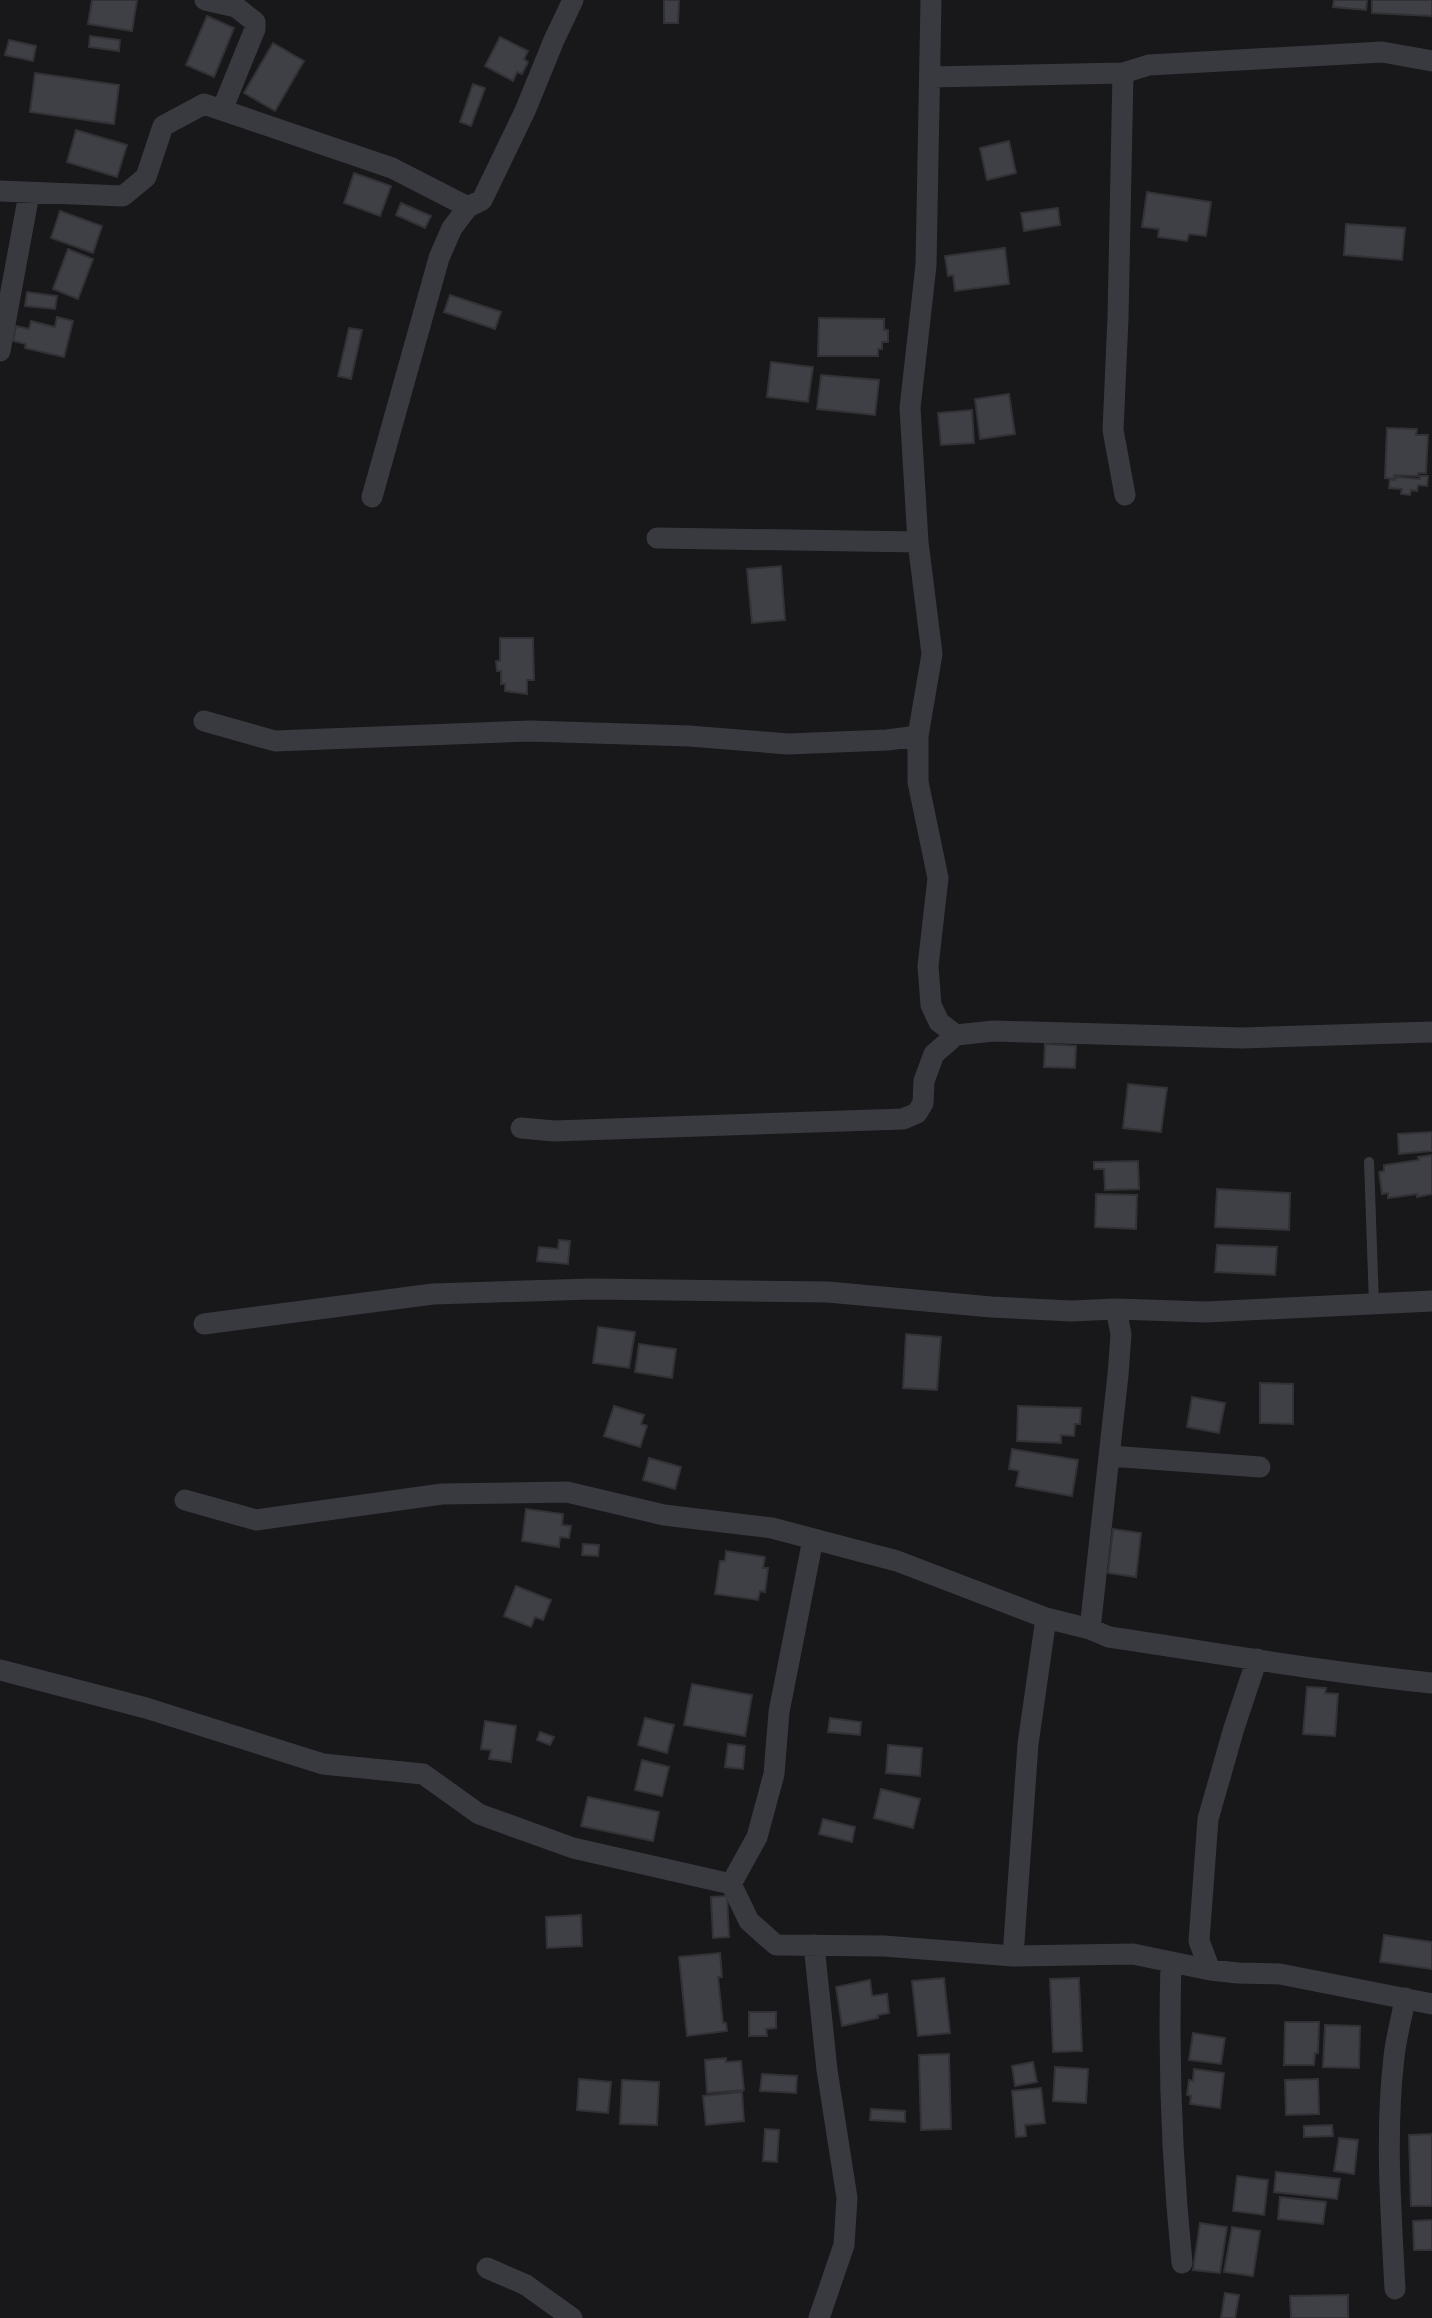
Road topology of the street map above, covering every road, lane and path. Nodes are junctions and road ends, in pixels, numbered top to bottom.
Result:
1 (205, 0) edge
2 (573, 0) edge
3 (931, 0) edge
4 (1432, 61) edge
5 (1123, 73) junction
6 (930, 77) junction
7 (222, 110) junction
8 (0, 191) edge
9 (29, 194) junction
10 (468, 207) junction
11 (0, 351) edge
12 (1125, 495) dead end
13 (372, 497) dead end
14 (657, 538) dead end
15 (918, 542) junction
16 (204, 721) dead end
17 (918, 736) junction
18 (1432, 1032) edge
19 (956, 1035) junction
20 (521, 1128) dead end
21 (1369, 1162) dead end
22 (1432, 1301) edge
23 (1374, 1304) junction
24 (1116, 1309) junction
25 (204, 1324) dead end
26 (1110, 1456) junction
27 (1260, 1467) dead end
28 (185, 1500) dead end
29 (813, 1539) junction
30 (1046, 1618) junction
31 (1090, 1629) junction
32 (1257, 1659) junction
33 (0, 1670) edge
34 (1432, 1682) edge
35 (731, 1884) junction
36 (814, 1945) junction
37 (1013, 1956) junction
38 (1171, 1963) junction
39 (1210, 1970) junction
40 (1405, 1998) junction
41 (1432, 2004) edge
42 (1182, 2263) dead end
43 (487, 2268) dead end
44 (1395, 2290) dead end
45 (572, 2318) edge
46 (820, 2318) edge

1 - 7 street
2 - 10 street
3 - 6 street
4 - 5 street
5 - 6 street
5 - 12 street
6 - 15 street
7 - 9 street
7 - 10 street
8 - 9 street
9 - 11 street
10 - 13 street
14 - 15 street
15 - 17 street
16 - 17 street
17 - 19 street
18 - 19 street
19 - 20 street
21 - 23 lane
22 - 23 street
23 - 24 street
24 - 25 street
24 - 26 street
26 - 27 street
26 - 31 street
28 - 29 street
29 - 30 street
29 - 35 street
30 - 31 street
30 - 37 street
31 - 32 street
32 - 34 street
32 - 39 street
33 - 35 street
35 - 36 street
36 - 37 street
36 - 46 street
37 - 38 street
38 - 39 street
38 - 42 street
39 - 40 street
40 - 41 street
40 - 44 street
43 - 45 street

